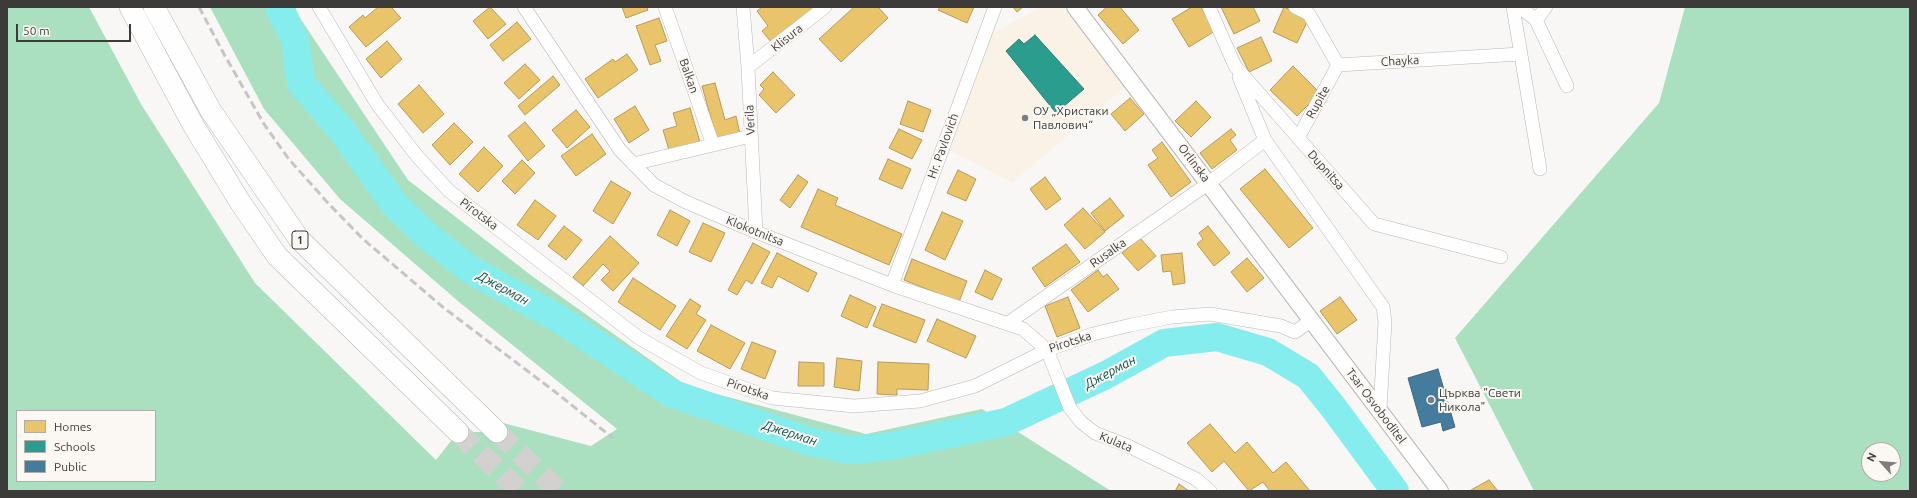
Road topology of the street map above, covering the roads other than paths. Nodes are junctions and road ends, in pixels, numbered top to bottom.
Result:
1 (130, 7) edge
2 (154, 7) edge
3 (319, 7) edge
4 (524, 7) edge
5 (665, 7) edge
6 (743, 7) edge
7 (825, 7) edge
8 (995, 7) edge
9 (1075, 7) edge
10 (1209, 7) edge
11 (1295, 7) edge
12 (1512, 7) edge
13 (1520, 7) edge
14 (1546, 7) edge
15 (1312, 10) edge
16 (1536, 20) junction
17 (1520, 54) junction
18 (1338, 65) junction
19 (1235, 66) junction
20 (748, 67) junction
21 (1567, 86) dead end
22 (751, 136) junction
23 (1298, 138) junction
24 (1265, 140) junction
25 (713, 145) junction
26 (633, 164) junction
27 (1540, 169) dead end
28 (1209, 183) junction
29 (756, 232) junction
30 (1501, 257) dead end
31 (892, 285) junction
32 (1312, 320) junction
33 (1008, 323) junction
34 (1046, 350) junction
35 (1052, 364) joint
36 (1380, 410) junction
37 (458, 432) tunnel mouth
38 (498, 432) tunnel mouth
39 (1210, 491) edge
40 (1440, 491) edge

1 - 37 main road, 1
2 - 38 main road, 1
3 - 34 street, Pirotska
4 - 26 street, Klokotnitsa
5 - 25 street, Balkan
6 - 20 street, Verila
7 - 20 street, Klisura
8 - 31 street, Hr. Pavlovich
9 - 28 street, Orlinska
10 - 19 street, Dupnitsa
11 - 15 street
12 - 17 street
13 - 16 street
14 - 16 street
15 - 18 street
16 - 21 street
17 - 18 street, Chayka
17 - 27 street
18 - 23 street, Rupite
19 - 23 street, Dupnitsa
19 - 24 street
20 - 22 street, Verila
22 - 25 street
22 - 29 street, Verila
23 - 30 street, Dupnitsa
24 - 28 street, Rusalka
24 - 36 street
25 - 26 street
26 - 29 street, Klokotnitsa
28 - 32 street, Orlinska
28 - 33 street, Rusalka
29 - 31 street, Klokotnitsa
31 - 33 street, Klokotnitsa
32 - 34 street, Pirotska
32 - 36 street, Tsar Osvoboditel
33 - 34 street, Klokotnitsa
34 - 35 street, Klokotnitsa
35 - 39 street, Kulata
36 - 40 street, Tsar Osvoboditel

